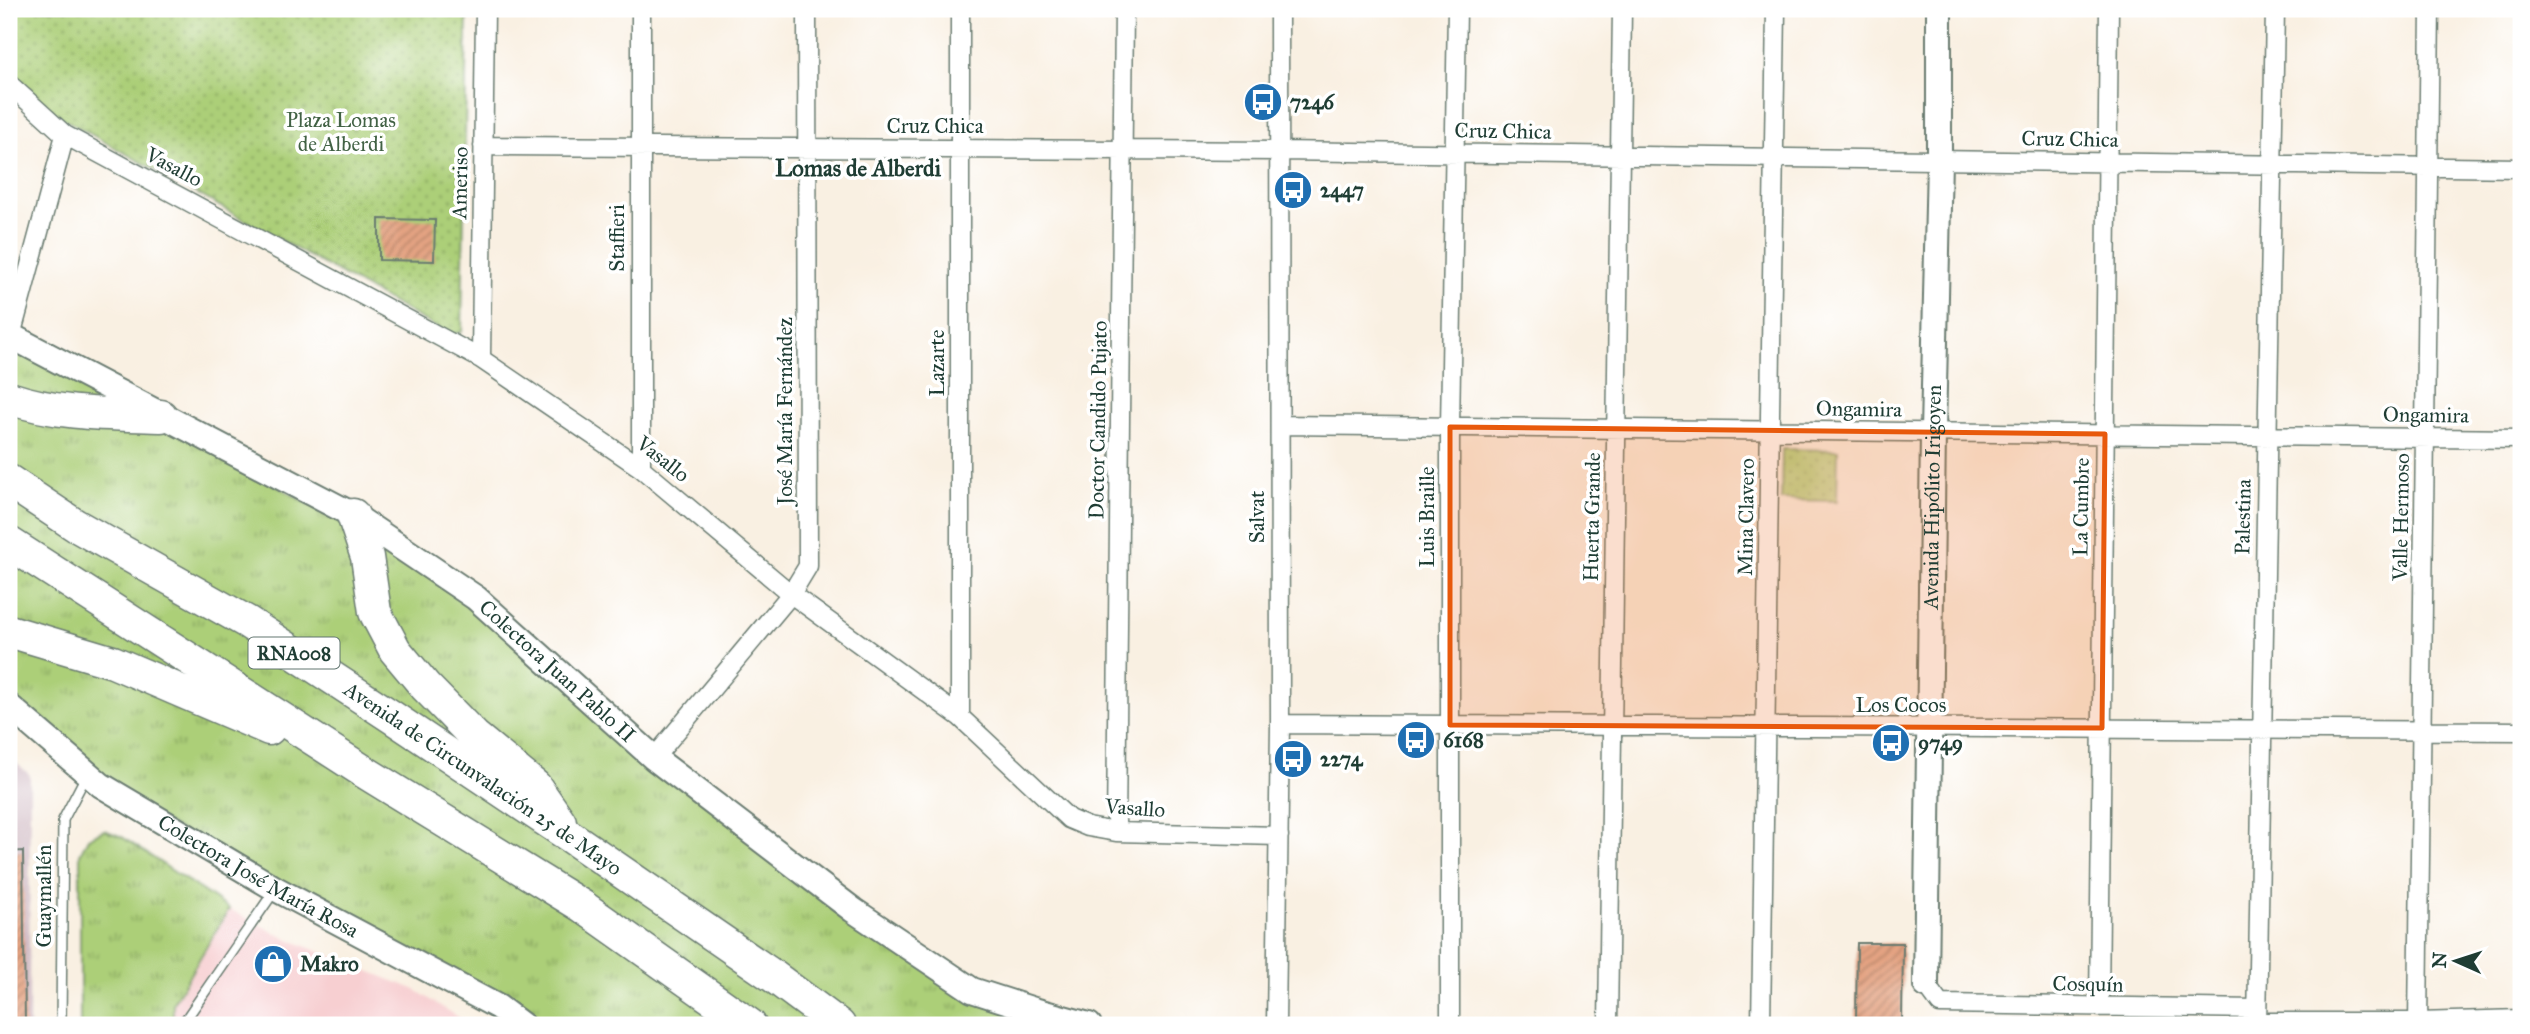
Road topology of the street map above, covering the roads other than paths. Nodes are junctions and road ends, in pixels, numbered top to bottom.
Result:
1 (485, 9) edge
2 (641, 9) edge
3 (807, 9) edge
4 (960, 9) edge
5 (1124, 9) edge
6 (1279, 9) edge
7 (1457, 9) edge
8 (1622, 9) edge
9 (1776, 9) edge
10 (1939, 9) edge
11 (2109, 9) edge
12 (2275, 9) edge
13 (2430, 9) edge
14 (9, 84) edge
15 (65, 135) junction
16 (483, 146) junction
17 (640, 147) junction
18 (807, 148) junction
19 (960, 149) junction
20 (1123, 150) junction
21 (1279, 150) junction
22 (1455, 153) junction
23 (1620, 155) junction
24 (1772, 158) junction
25 (1939, 160) junction
26 (2108, 162) junction
27 (2273, 165) junction
28 (2428, 167) junction
29 (2521, 168) edge
30 (9, 335) edge
31 (481, 359) junction
32 (9, 398) edge
33 (161, 416) junction
34 (1280, 425) junction
35 (1450, 427) junction
36 (1616, 429) junction
37 (1770, 430) junction
38 (1933, 432) junction
39 (2105, 434) junction
40 (2267, 436) junction
41 (2425, 438) junction
42 (2521, 439) edge
43 (641, 468) junction
44 (9, 481) edge
45 (353, 515) junction
46 (9, 543) edge
47 (791, 594) junction
48 (9, 631) edge
49 (9, 706) edge
50 (960, 717) junction
51 (1280, 724) junction
52 (1450, 725) junction
53 (1612, 726) junction
54 (1765, 727) junction
55 (1929, 727) junction
56 (2102, 728) junction
57 (2262, 729) junction
58 (2421, 730) junction
59 (2521, 731) edge
60 (654, 758) junction
61 (363, 771) junction
62 (87, 773) junction
63 (1116, 832) junction
64 (1279, 836) junction
65 (571, 837) junction
66 (276, 889) junction
67 (1926, 985) joint
68 (2099, 1007) junction
69 (2257, 1019) edge
70 (2521, 1019) edge
71 (2418, 1024) edge
72 (61, 1025) edge
73 (184, 1025) edge
74 (522, 1025) edge
75 (750, 1025) edge
76 (839, 1025) edge
77 (1089, 1025) edge
78 (1276, 1025) edge
79 (1450, 1025) edge
80 (1608, 1025) edge
81 (1761, 1025) edge

1 - 16 street, Ameriso
2 - 17 street, Staffieri
3 - 18 street, José María Fernández
4 - 19 street, Lazarte
5 - 20 street, Doctor Candido Pujato
6 - 21 street, Salvat
7 - 22 street, Luis Braille
8 - 23 street, Huerta Grande
9 - 24 street, Mina Clavero
10 - 25 main road, Avenida Hipólito Irigoyen
11 - 26 street, La Cumbre
12 - 27 street, Palestina
13 - 28 street, Valle Hermoso
14 - 15 street, Vasallo
15 - 30 street
15 - 31 street, Vasallo
16 - 17 street, Cruz Chica
16 - 31 street, Ameriso
17 - 18 street, Cruz Chica
17 - 43 street, Staffieri
18 - 19 street, Cruz Chica
18 - 47 street, José María Fernández
19 - 20 street, Cruz Chica
19 - 50 street, Lazarte
20 - 21 street, Cruz Chica
20 - 63 street, Doctor Candido Pujato
21 - 22 street, Cruz Chica
21 - 34 street, Salvat
22 - 23 street, Cruz Chica
22 - 35 street, Luis Braille
23 - 24 street, Cruz Chica
23 - 36 street, Huerta Grande
24 - 25 street, Cruz Chica
24 - 37 street, Mina Clavero
25 - 26 street, Cruz Chica
25 - 38 main road, Avenida Hipólito Irigoyen
26 - 27 street, Cruz Chica
26 - 39 street, La Cumbre
27 - 28 street, Cruz Chica
27 - 40 street, Palestina
28 - 29 street, Cruz Chica
28 - 41 street, Valle Hermoso
30 - 33 main road, Colectora Juan Pablo II
31 - 43 street, Vasallo
32 - 33 highway
33 - 45 main road, Colectora Juan Pablo II
34 - 35 street, Ongamira
34 - 51 street, Salvat
35 - 36 street, Ongamira
35 - 52 street, Luis Braille
36 - 37 street, Ongamira
36 - 53 street, Huerta Grande
37 - 38 street, Ongamira
37 - 54 street, Mina Clavero
38 - 39 street, Ongamira
38 - 55 main road, Avenida Hipólito Irigoyen
39 - 40 street, Ongamira
39 - 56 street, La Cumbre
40 - 41 street, Ongamira
40 - 57 street, Palestina
41 - 42 street, Ongamira
41 - 58 street, Valle Hermoso
43 - 47 street, Vasallo
44 - 65 highway, Avenida de Circunvalación 25 de Mayo / RNA008
45 - 60 main road, Colectora Juan Pablo II
45 - 65 highway
46 - 61 highway, RNA008
47 - 50 street, Vasallo
47 - 60 street, José María Fernández
48 - 61 highway
49 - 62 main road, Colectora José María Rosa
50 - 63 street, Vasallo
51 - 52 street, Los Cocos
51 - 64 street, Salvat
52 - 53 street, Los Cocos
52 - 79 street, Luis Braille
53 - 54 street, Los Cocos
53 - 80 street, Huerta Grande
54 - 55 street, Los Cocos
54 - 81 street, Mina Clavero
55 - 56 street, Los Cocos
55 - 67 main road, Avenida Hipólito Irigoyen
56 - 57 street, Los Cocos
56 - 68 street, La Cumbre
57 - 58 street, Los Cocos
57 - 69 street, Palestina
58 - 59 street, Los Cocos
58 - 71 street, Valle Hermoso
60 - 77 main road, Colectora Juan Pablo II
61 - 75 highway, RNA008
62 - 66 main road, Colectora José María Rosa
62 - 72 lane, Guaymallén
63 - 64 street, Vasallo
64 - 78 street, Salvat
65 - 76 highway, Avenida de Circunvalación 25 de Mayo / RNA008
66 - 73 lane
66 - 74 main road, Colectora José María Rosa
67 - 68 street, Cosquín
68 - 69 street, Cosquín
69 - 71 street, Cosquín
70 - 71 street, Cosquín

